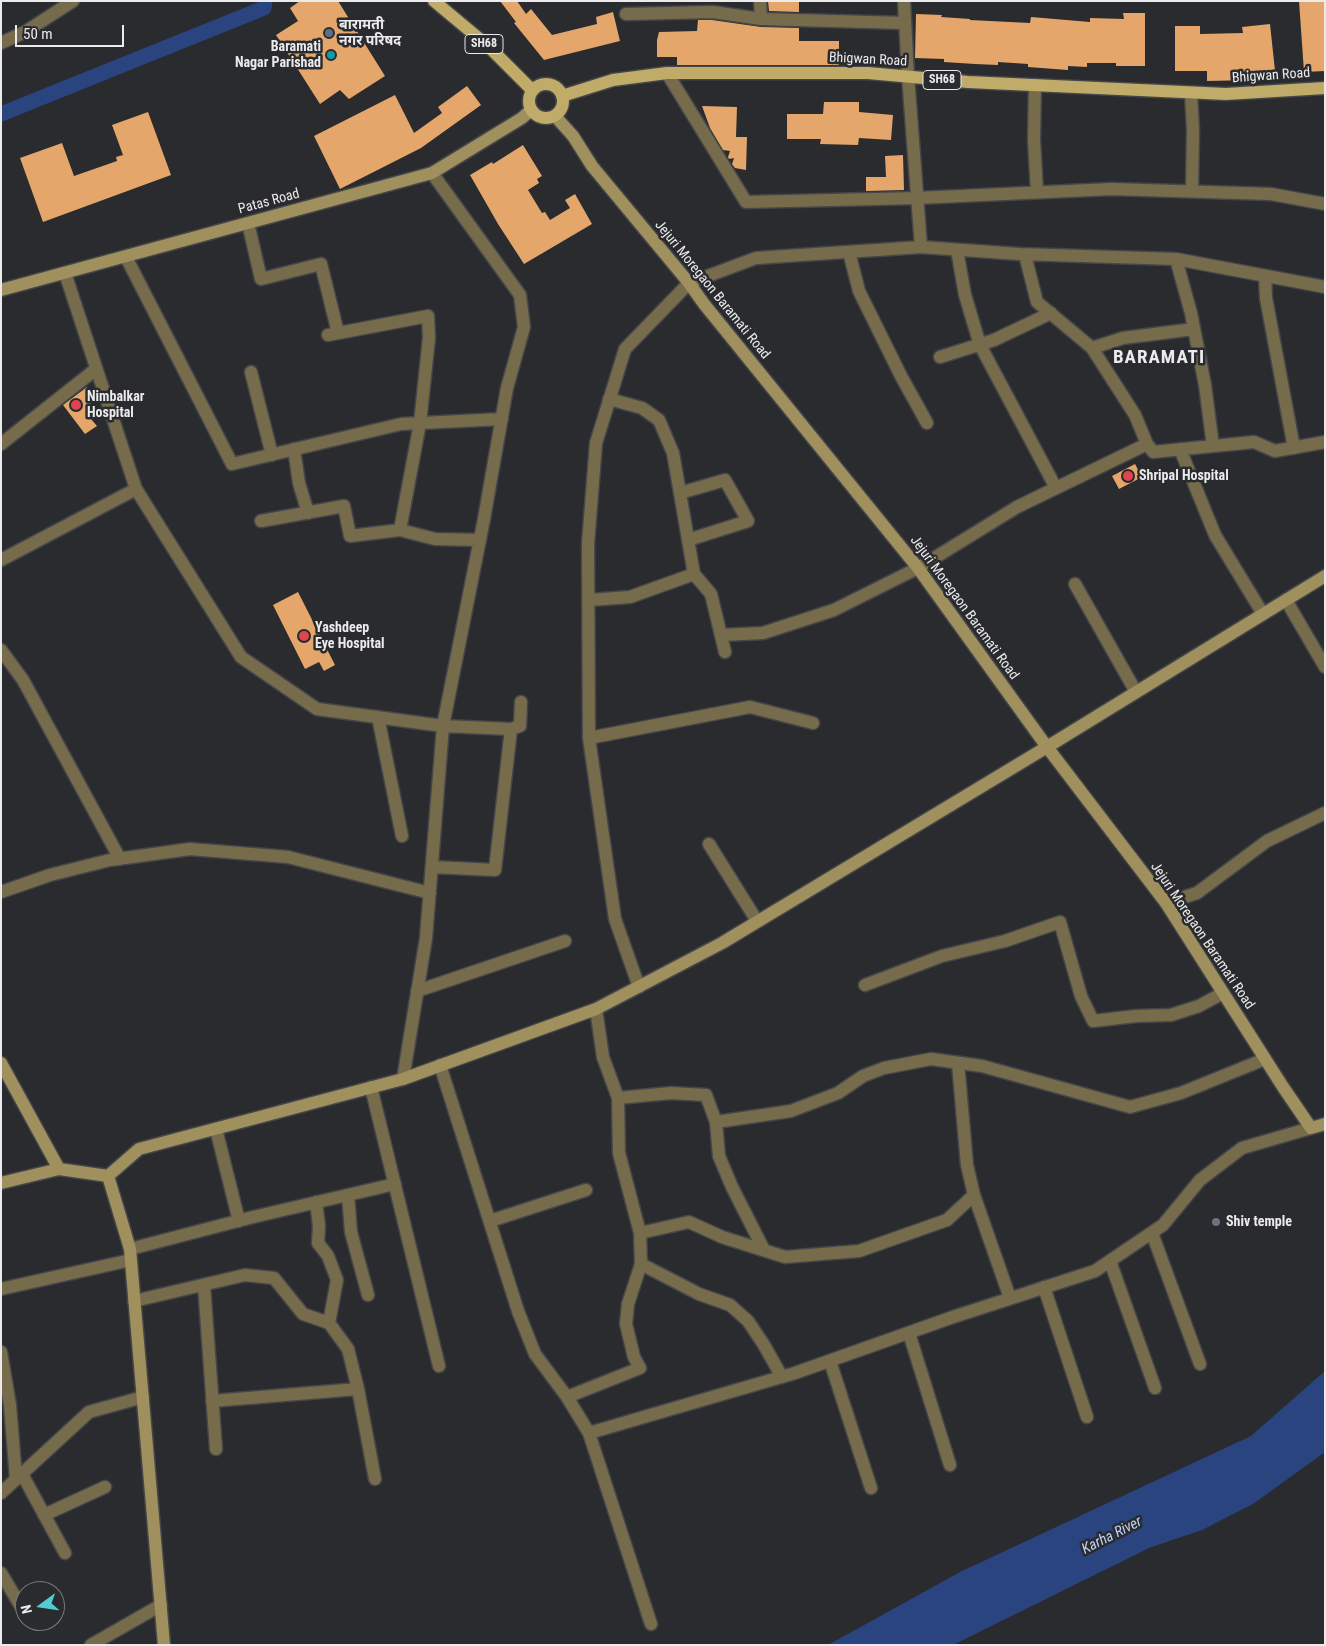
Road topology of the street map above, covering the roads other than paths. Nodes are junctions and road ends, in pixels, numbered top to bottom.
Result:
1 (72, 1) edge
2 (434, 1) edge
3 (760, 1) edge
4 (904, 1) edge
5 (626, 14) dead end
6 (761, 19) junction
7 (905, 23) junction
8 (1, 43) edge
9 (668, 73) junction
10 (908, 76) junction
11 (1035, 85) junction
12 (1325, 88) edge
13 (532, 90) junction
14 (1191, 93) junction
15 (562, 96) junction
16 (530, 110) junction
17 (555, 116) junction
18 (432, 173) junction
19 (1037, 192) junction
20 (1192, 192) junction
21 (917, 198) junction
22 (1325, 204) edge
23 (248, 223) junction
24 (921, 247) junction
25 (957, 250) junction
26 (849, 252) junction
27 (1025, 254) junction
28 (126, 257) junction
29 (1176, 259) junction
30 (65, 274) junction
31 (1265, 276) junction
32 (689, 283) junction
33 (1325, 287) edge
34 (1, 290) edge
35 (1050, 313) junction
36 (1194, 329) junction
37 (980, 345) junction
38 (1092, 348) junction
39 (940, 357) dead end
40 (96, 369) junction
41 (251, 372) dead end
42 (610, 400) junction
43 (502, 419) junction
44 (927, 422) dead end
45 (420, 423) junction
46 (1325, 442) edge
47 (1, 444) edge
48 (1147, 444) junction
49 (1213, 446) junction
50 (1294, 448) junction
51 (294, 449) junction
52 (1180, 450) junction
53 (272, 455) junction
54 (1056, 488) junction
55 (136, 489) junction
56 (680, 493) junction
57 (308, 512) junction
58 (261, 521) dead end
59 (400, 530) junction
60 (480, 540) junction
61 (688, 540) junction
62 (1, 560) edge
63 (918, 568) junction
64 (694, 574) junction
65 (1325, 576) edge
66 (1075, 584) dead end
67 (588, 600) junction
68 (1286, 600) junction
69 (1263, 614) junction
70 (721, 635) junction
71 (1, 650) edge
72 (725, 652) dead end
73 (1325, 667) edge
74 (1136, 692) junction
75 (521, 702) dead end
76 (378, 717) junction
77 (812, 723) dead end
78 (443, 726) junction
79 (511, 729) junction
80 (589, 738) junction
81 (1047, 747) junction
82 (1325, 813) edge
83 (402, 836) dead end
84 (709, 844) dead end
85 (120, 859) junction
86 (432, 868) junction
87 (1, 892) edge
88 (430, 892) junction
89 (1166, 903) junction
90 (756, 921) junction
91 (564, 941) dead end
92 (865, 985) dead end
93 (639, 987) junction
94 (417, 991) junction
95 (1223, 993) junction
96 (596, 1009) junction
97 (1265, 1059) junction
98 (958, 1062) junction
99 (1, 1063) edge
100 (440, 1065) junction
101 (403, 1079) junction
102 (371, 1087) junction
103 (618, 1098) junction
104 (716, 1122) junction
105 (1325, 1124) edge
106 (1311, 1128) junction
107 (216, 1129) junction
108 (59, 1169) junction
109 (108, 1176) junction
110 (1, 1183) edge
111 (395, 1184) junction
112 (586, 1190) dead end
113 (348, 1195) junction
114 (974, 1196) junction
115 (316, 1202) junction
116 (239, 1220) junction
117 (490, 1222) junction
118 (640, 1233) junction
119 (1152, 1233) junction
120 (764, 1250) junction
121 (130, 1255) junction
122 (1110, 1262) junction
123 (641, 1264) junction
124 (204, 1285) junction
125 (1044, 1287) junction
126 (1, 1289) edge
127 (368, 1296) dead end
128 (1010, 1298) junction
129 (134, 1301) junction
130 (329, 1323) junction
131 (909, 1333) junction
132 (1, 1352) edge
133 (830, 1361) junction
134 (1200, 1364) dead end
135 (439, 1366) dead end
136 (782, 1377) junction
137 (1155, 1388) dead end
138 (358, 1389) junction
139 (143, 1397) junction
140 (568, 1397) junction
141 (212, 1401) junction
142 (1087, 1416) dead end
143 (589, 1433) junction
144 (216, 1449) dead end
145 (950, 1465) dead end
146 (19, 1476) junction
147 (375, 1479) dead end
148 (105, 1487) dead end
149 (871, 1488) dead end
150 (1, 1493) edge
151 (44, 1515) junction
152 (65, 1553) dead end
153 (1, 1573) edge
154 (15, 1597) edge
155 (161, 1605) junction
156 (651, 1624) dead end
157 (91, 1645) edge
158 (164, 1645) edge

1 - 8 street
2 - 13 main road, SH68
3 - 6 street
4 - 7 street
5 - 6 street
6 - 7 street
7 - 10 street
9 - 10 main road, Bhigwan Road / SH68
9 - 15 main road, Bhigwan Road / SH68
9 - 21 street
10 - 11 main road, Bhigwan Road / SH68
10 - 21 street
11 - 14 main road, Bhigwan Road / SH68
11 - 19 street
12 - 14 main road, Bhigwan Road / SH68
13 - 15 main road
13 - 16 main road
14 - 20 street
15 - 17 main road
16 - 17 main road
16 - 18 street, Patas Road
17 - 32 street, Jejuri Moregaon Baramati Road
18 - 23 street, Patas Road
18 - 43 street
19 - 20 street
19 - 21 street
20 - 22 street
21 - 24 street
23 - 28 street, Patas Road
23 - 45 street
24 - 25 street
24 - 26 street
25 - 27 street
25 - 37 street
26 - 32 street
26 - 44 street
27 - 29 street
27 - 35 street
28 - 30 street, Patas Road
28 - 53 street
29 - 31 street
29 - 36 street
30 - 34 street, Patas Road
30 - 40 street
31 - 33 street
31 - 50 street
32 - 42 street
32 - 63 street, Jejuri Moregaon Baramati Road
35 - 37 street
35 - 38 street
36 - 38 street
36 - 49 street
37 - 39 street
37 - 54 street
38 - 48 street
40 - 47 street
40 - 55 street
41 - 53 street
42 - 56 street
42 - 67 street
43 - 45 street
43 - 60 street
45 - 51 street
45 - 59 street
46 - 50 street
48 - 52 street
48 - 54 street
49 - 50 street
49 - 52 street
51 - 53 street
51 - 57 street
52 - 69 street
54 - 63 street
55 - 62 street
55 - 76 street
56 - 61 street
56 - 61 street
57 - 58 street
57 - 59 street
59 - 60 street
60 - 78 street
61 - 64 street
63 - 70 street
63 - 81 street, Jejuri Moregaon Baramati Road
64 - 67 street
64 - 70 street
65 - 68 street
66 - 74 street
67 - 80 street
68 - 69 street
68 - 73 street
69 - 74 street
70 - 72 street
71 - 85 street
74 - 81 street
75 - 79 street
76 - 78 street
76 - 83 street
77 - 80 street
78 - 79 street
78 - 86 street
79 - 86 street
80 - 93 street
81 - 89 street, Jejuri Moregaon Baramati Road
81 - 90 street
82 - 89 street
84 - 90 street
85 - 87 street
85 - 88 street
86 - 88 street
88 - 94 street
89 - 95 street, Jejuri Moregaon Baramati Road
90 - 93 street
91 - 94 street
92 - 95 street
93 - 96 street
94 - 101 street
95 - 97 street, Jejuri Moregaon Baramati Road
96 - 100 street
96 - 103 street
97 - 98 street
97 - 106 street, Jejuri Moregaon Baramati Road
98 - 104 street
98 - 114 street
99 - 108 street
100 - 101 street
100 - 117 street
101 - 102 street
102 - 107 street
102 - 111 street
103 - 104 street
103 - 118 street
104 - 120 street
105 - 106 street
106 - 119 street
107 - 109 street
107 - 116 street
108 - 109 street
108 - 110 street
109 - 121 street
111 - 113 street
111 - 135 street
112 - 117 street
113 - 115 street
113 - 127 street
114 - 120 street
114 - 128 street
115 - 116 street
115 - 130 street
116 - 121 street
117 - 140 street
118 - 120 street
118 - 123 street
119 - 122 street
119 - 134 street
121 - 126 street
121 - 129 street
122 - 125 street
122 - 137 street
123 - 136 street
123 - 140 street
124 - 129 street
124 - 130 street
124 - 141 street
125 - 128 street
125 - 142 street
128 - 131 street
129 - 139 street
130 - 138 street
131 - 133 street
131 - 145 street
132 - 146 street
133 - 136 street
133 - 149 street
136 - 143 street
138 - 141 street
138 - 147 street
139 - 146 street
139 - 155 street
140 - 143 street
141 - 144 street
143 - 156 street
146 - 150 street
146 - 151 street
148 - 151 street
151 - 152 street
153 - 154 street
155 - 157 street
155 - 158 street

